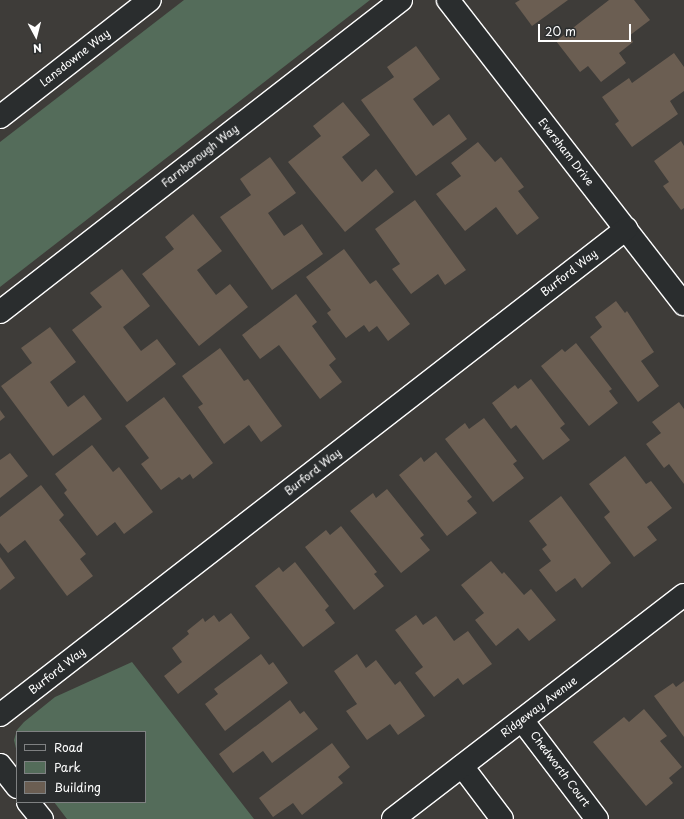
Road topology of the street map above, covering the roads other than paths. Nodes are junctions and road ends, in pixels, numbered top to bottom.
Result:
1 (150, 0) edge
2 (401, 0) edge
3 (448, 0) edge
4 (0, 117) edge
5 (626, 229) junction
6 (684, 304) edge
7 (0, 312) edge
8 (684, 595) edge
9 (0, 715) edge
10 (522, 720) junction
11 (0, 765) edge
12 (462, 766) junction
13 (16, 786) edge
14 (29, 803) edge
15 (42, 819) edge
16 (393, 819) edge
17 (502, 819) edge
18 (597, 819) edge

1 - 4 street, Lansdowne Way
2 - 7 street, Farnborough Way
3 - 5 street, Eversham Drive
5 - 6 street, Eversham Drive
5 - 9 street, Burford Way
8 - 10 street, Ridgeway Avenue
10 - 12 street, Ridgeway Avenue
10 - 18 street, Chedworth Court
11 - 13 street
12 - 16 street, Ridgeway Avenue
12 - 17 street
14 - 15 street

